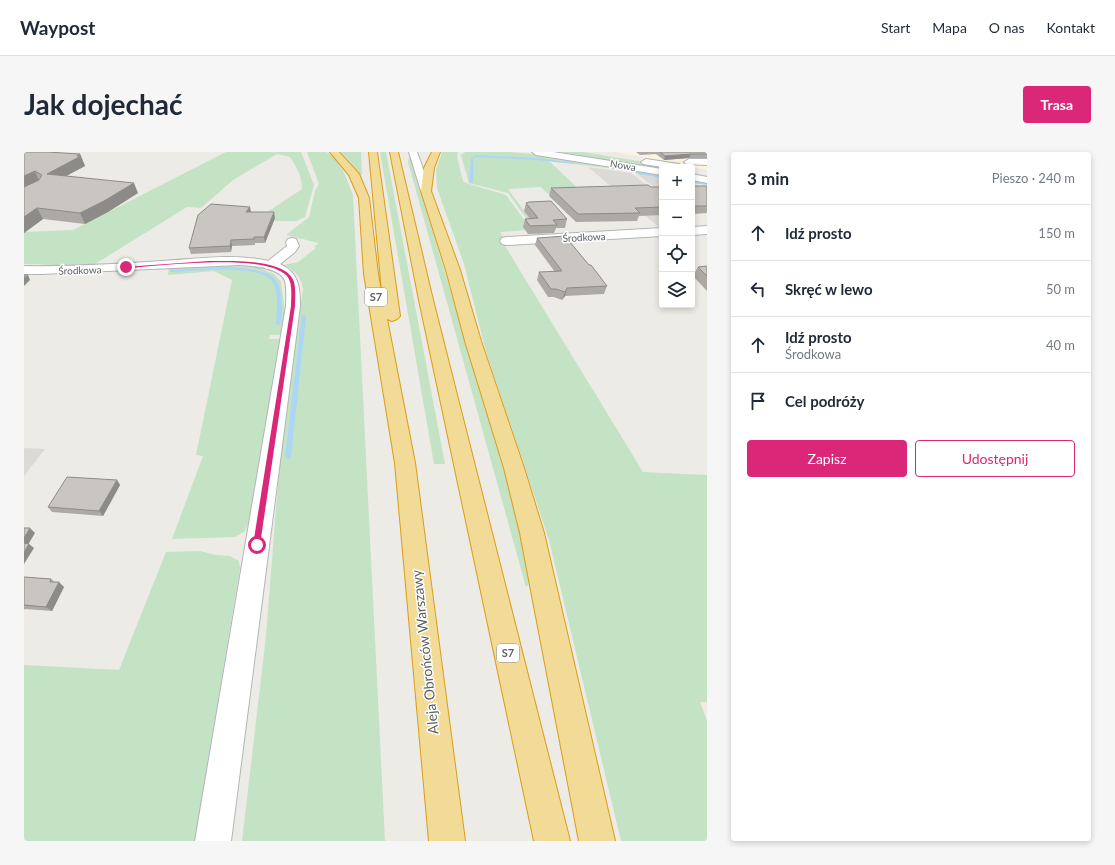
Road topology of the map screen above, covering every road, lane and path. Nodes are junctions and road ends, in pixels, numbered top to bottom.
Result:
1 (334, 152) edge
2 (373, 152) edge
3 (394, 152) edge
4 (406, 152) edge
5 (413, 152) edge
6 (436, 152) edge
7 (536, 152) edge
8 (588, 152) edge
9 (707, 162) edge
10 (661, 164) edge
11 (695, 165) edge
12 (695, 168) edge
13 (659, 172) edge
14 (707, 172) edge
15 (399, 176) junction
16 (695, 178) edge
17 (707, 180) edge
18 (426, 192) junction
19 (707, 230) edge
20 (695, 231) edge
21 (659, 232) edge
22 (515, 238) dead end
23 (292, 242) dead end
24 (270, 266) junction
25 (24, 270) edge
26 (404, 457) junction
27 (214, 841) edge
28 (447, 841) edge
29 (552, 841) edge
30 (597, 841) edge

1 - 26 highway, S7
2 - 26 highway
3 - 15 highway
4 - 15 highway, S7
5 - 18 street
6 - 18 highway
7 - 13 street, Nowa
8 - 10 street
9 - 11 street
12 - 14 street
15 - 29 highway, S7
16 - 17 street
18 - 30 highway
19 - 20 street
21 - 22 street, Środkowa
23 - 24 street
24 - 25 street, Środkowa
24 - 27 street, Środkowa
26 - 28 highway, Aleja Obrońców Warszawy / S7

